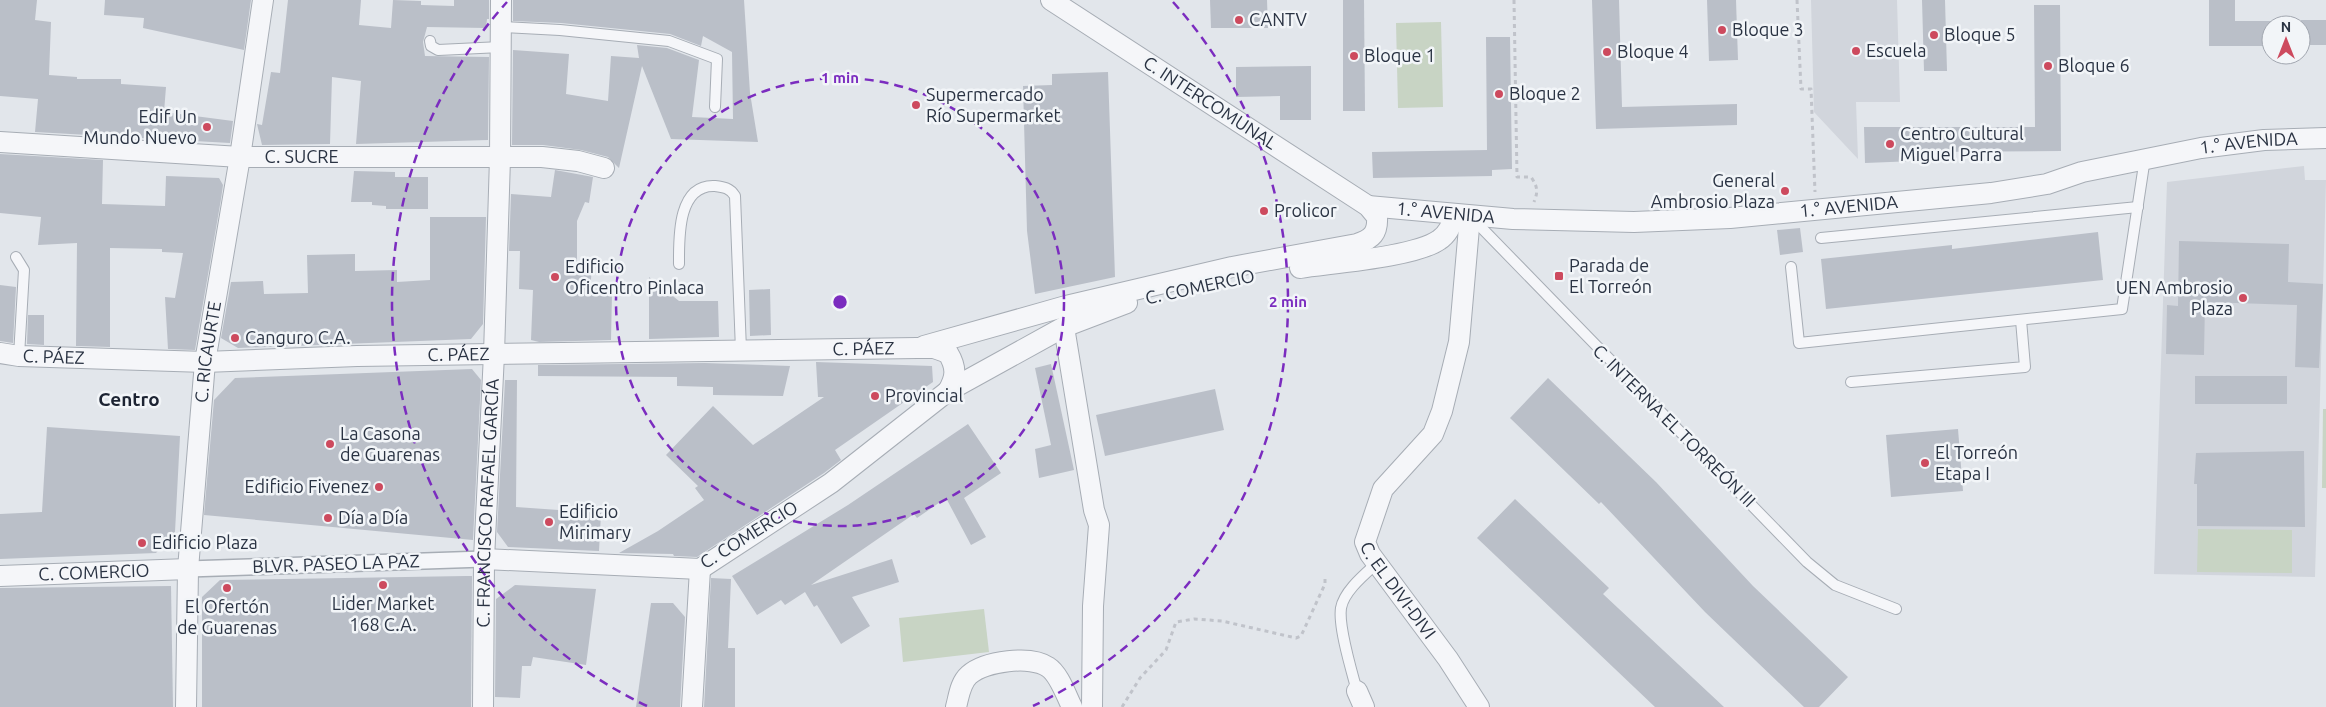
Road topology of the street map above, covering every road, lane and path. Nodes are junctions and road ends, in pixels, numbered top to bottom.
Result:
1 (263, 0) edge
2 (501, 0) edge
3 (1514, 0) edge
4 (1797, 0) edge
5 (1054, 2) edge
6 (501, 37) junction
7 (430, 41) dead end
8 (715, 107) dead end
9 (2326, 138) edge
10 (0, 142) edge
11 (240, 157) junction
12 (500, 158) junction
13 (2145, 158) junction
14 (604, 168) dead end
15 (1368, 206) junction
16 (2138, 207) junction
17 (1816, 210) junction
18 (1462, 215) junction
19 (1516, 219) junction
20 (1372, 238) junction
21 (1821, 238) dead end
22 (16, 257) dead end
23 (1356, 259) junction
24 (678, 264) dead end
25 (1791, 267) dead end
26 (2021, 320) junction
27 (1064, 327) junction
28 (918, 348) junction
29 (741, 350) junction
30 (494, 354) junction
31 (9, 355) edge
32 (205, 362) junction
33 (1851, 382) dead end
34 (948, 391) junction
35 (484, 559) junction
36 (1377, 563) junction
37 (188, 569) junction
38 (700, 569) junction
39 (1325, 575) dead end
40 (0, 576) edge
41 (1896, 609) dead end
42 (1361, 699) edge
43 (186, 707) edge
44 (483, 707) edge
45 (692, 707) edge
46 (956, 707) edge
47 (1072, 707) edge
48 (1092, 707) edge
49 (1122, 707) edge
50 (1479, 707) edge

1 - 11 street, C. RICAURTE
2 - 6 street, C. FRANCISCO RAFAEL GARCÍA
3 - 19 path
4 - 17 path
5 - 15 street, C. INTERCOMUNAL
6 - 7 lane
6 - 8 lane
6 - 12 street, C. FRANCISCO RAFAEL GARCÍA
9 - 13 street, 1.° AVENIDA
10 - 11 street, C. SUCRE
11 - 12 street, C. SUCRE
11 - 32 street, C. RICAURTE
12 - 14 street, C. SUCRE
12 - 30 street, C. FRANCISCO RAFAEL GARCÍA
13 - 16 lane
13 - 17 street, 1.° AVENIDA
15 - 18 street, 1.° AVENIDA
15 - 20 street
16 - 21 lane
16 - 26 lane
17 - 19 street, 1.° AVENIDA
18 - 19 street, 1.° AVENIDA
18 - 23 street, C. COMERCIO
18 - 36 street, C. EL DIVI-DIVI
18 - 41 lane, C. INTERNA EL TORREÓN III
20 - 23 street
20 - 28 street
22 - 31 lane
23 - 27 street, C. COMERCIO
24 - 29 lane
25 - 26 lane
26 - 33 lane
27 - 34 street, C. COMERCIO
27 - 48 street
28 - 29 street, C. PÁEZ
28 - 34 street
29 - 30 street, C. PÁEZ
30 - 32 street, C. PÁEZ
30 - 35 street, C. FRANCISCO RAFAEL GARCÍA
31 - 32 street, C. PÁEZ
32 - 37 street, C. RICAURTE
34 - 38 street, C. COMERCIO
35 - 37 street, BLVR. PASEO LA PAZ
35 - 38 street, C. COMERCIO
35 - 44 street, C. FRANCISCO RAFAEL GARCÍA
36 - 42 lane
36 - 50 street, C. EL DIVI-DIVI
37 - 40 street, C. COMERCIO
37 - 43 street, C. RICAURTE
38 - 45 street
39 - 49 path
46 - 47 street

